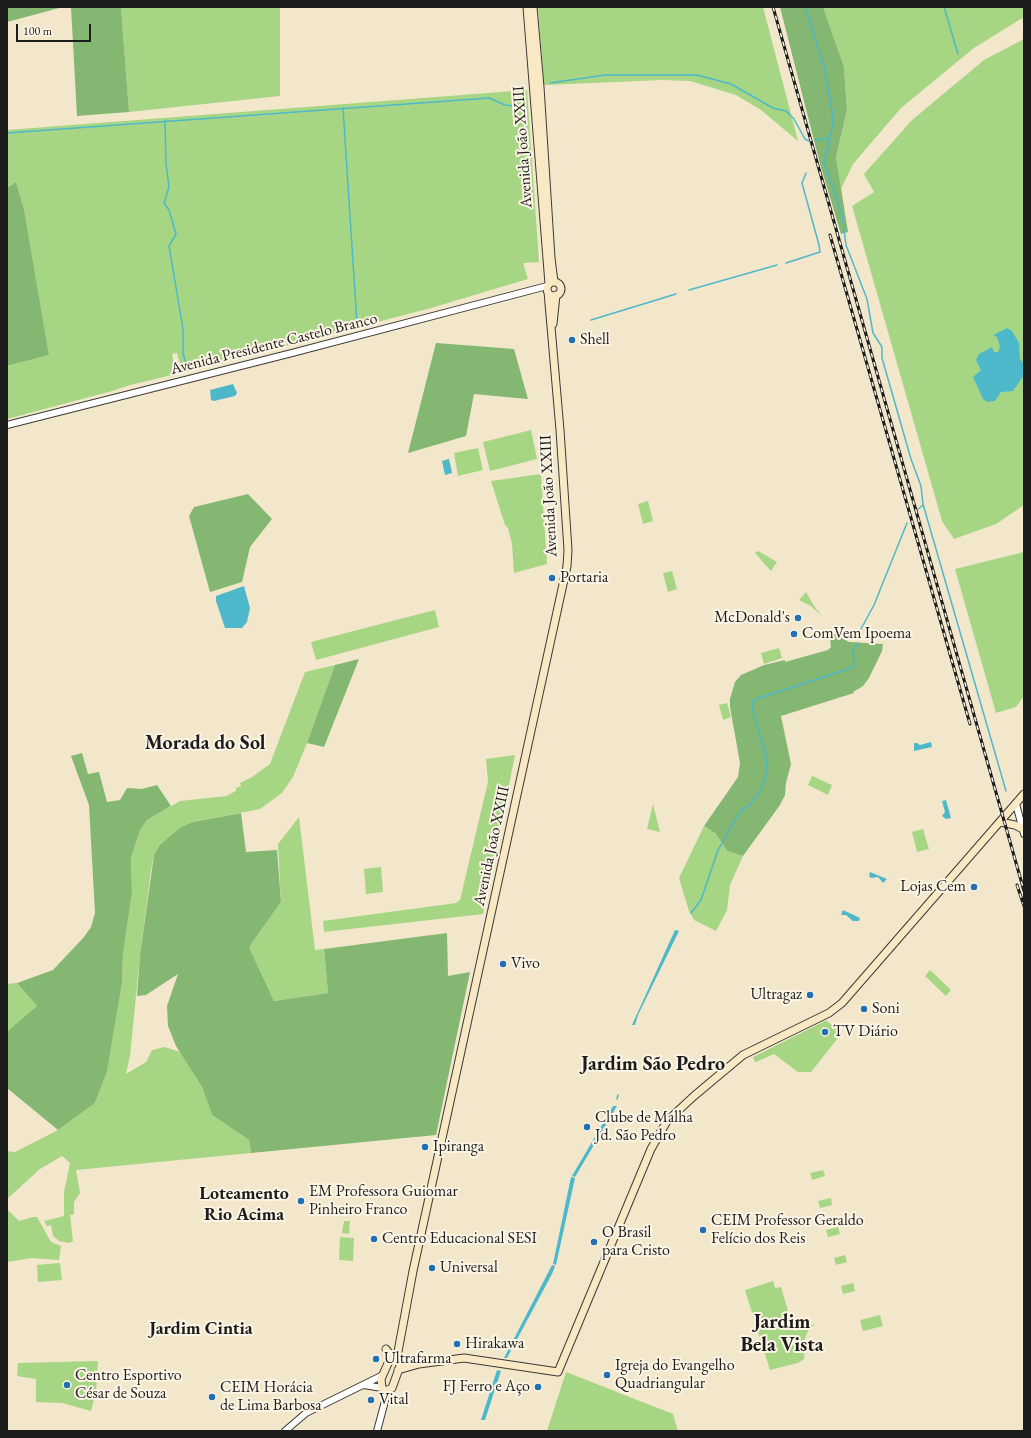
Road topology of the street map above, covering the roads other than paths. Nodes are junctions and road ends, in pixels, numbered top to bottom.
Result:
1 (527, 7) edge
2 (533, 7) edge
3 (549, 286) junction
4 (556, 295) junction
5 (551, 336) junction
6 (7, 425) edge
7 (1024, 794) edge
8 (1016, 804) junction
9 (998, 825) junction
10 (1023, 832) edge
11 (386, 1349) dead end
12 (396, 1359) junction
13 (419, 1364) junction
14 (398, 1370) junction
15 (383, 1375) junction
16 (364, 1385) junction
17 (385, 1389) junction
18 (285, 1431) edge
19 (377, 1431) edge

1 - 3 main road, Avenida João XXIII
2 - 3 main road, Avenida João XXIII
3 - 4 main road
3 - 4 main road, Avenida João XXIII
3 - 5 main road, Avenida João XXIII
3 - 6 street, Avenida Presidente Castelo Branco
4 - 5 main road, Avenida João XXIII
5 - 12 main road, Avenida João XXIII
7 - 8 main road
8 - 9 main road
8 - 10 street
9 - 10 main road
9 - 13 main road
11 - 12 main road
12 - 13 main road
12 - 14 main road, Avenida João XXIII
12 - 15 main road, Avenida João XXIII
13 - 14 main road
14 - 17 main road, Avenida João XXIII
15 - 16 street
15 - 17 main road, Avenida João XXIII
16 - 17 street
16 - 18 street
17 - 19 street, Avenida João XXIII

